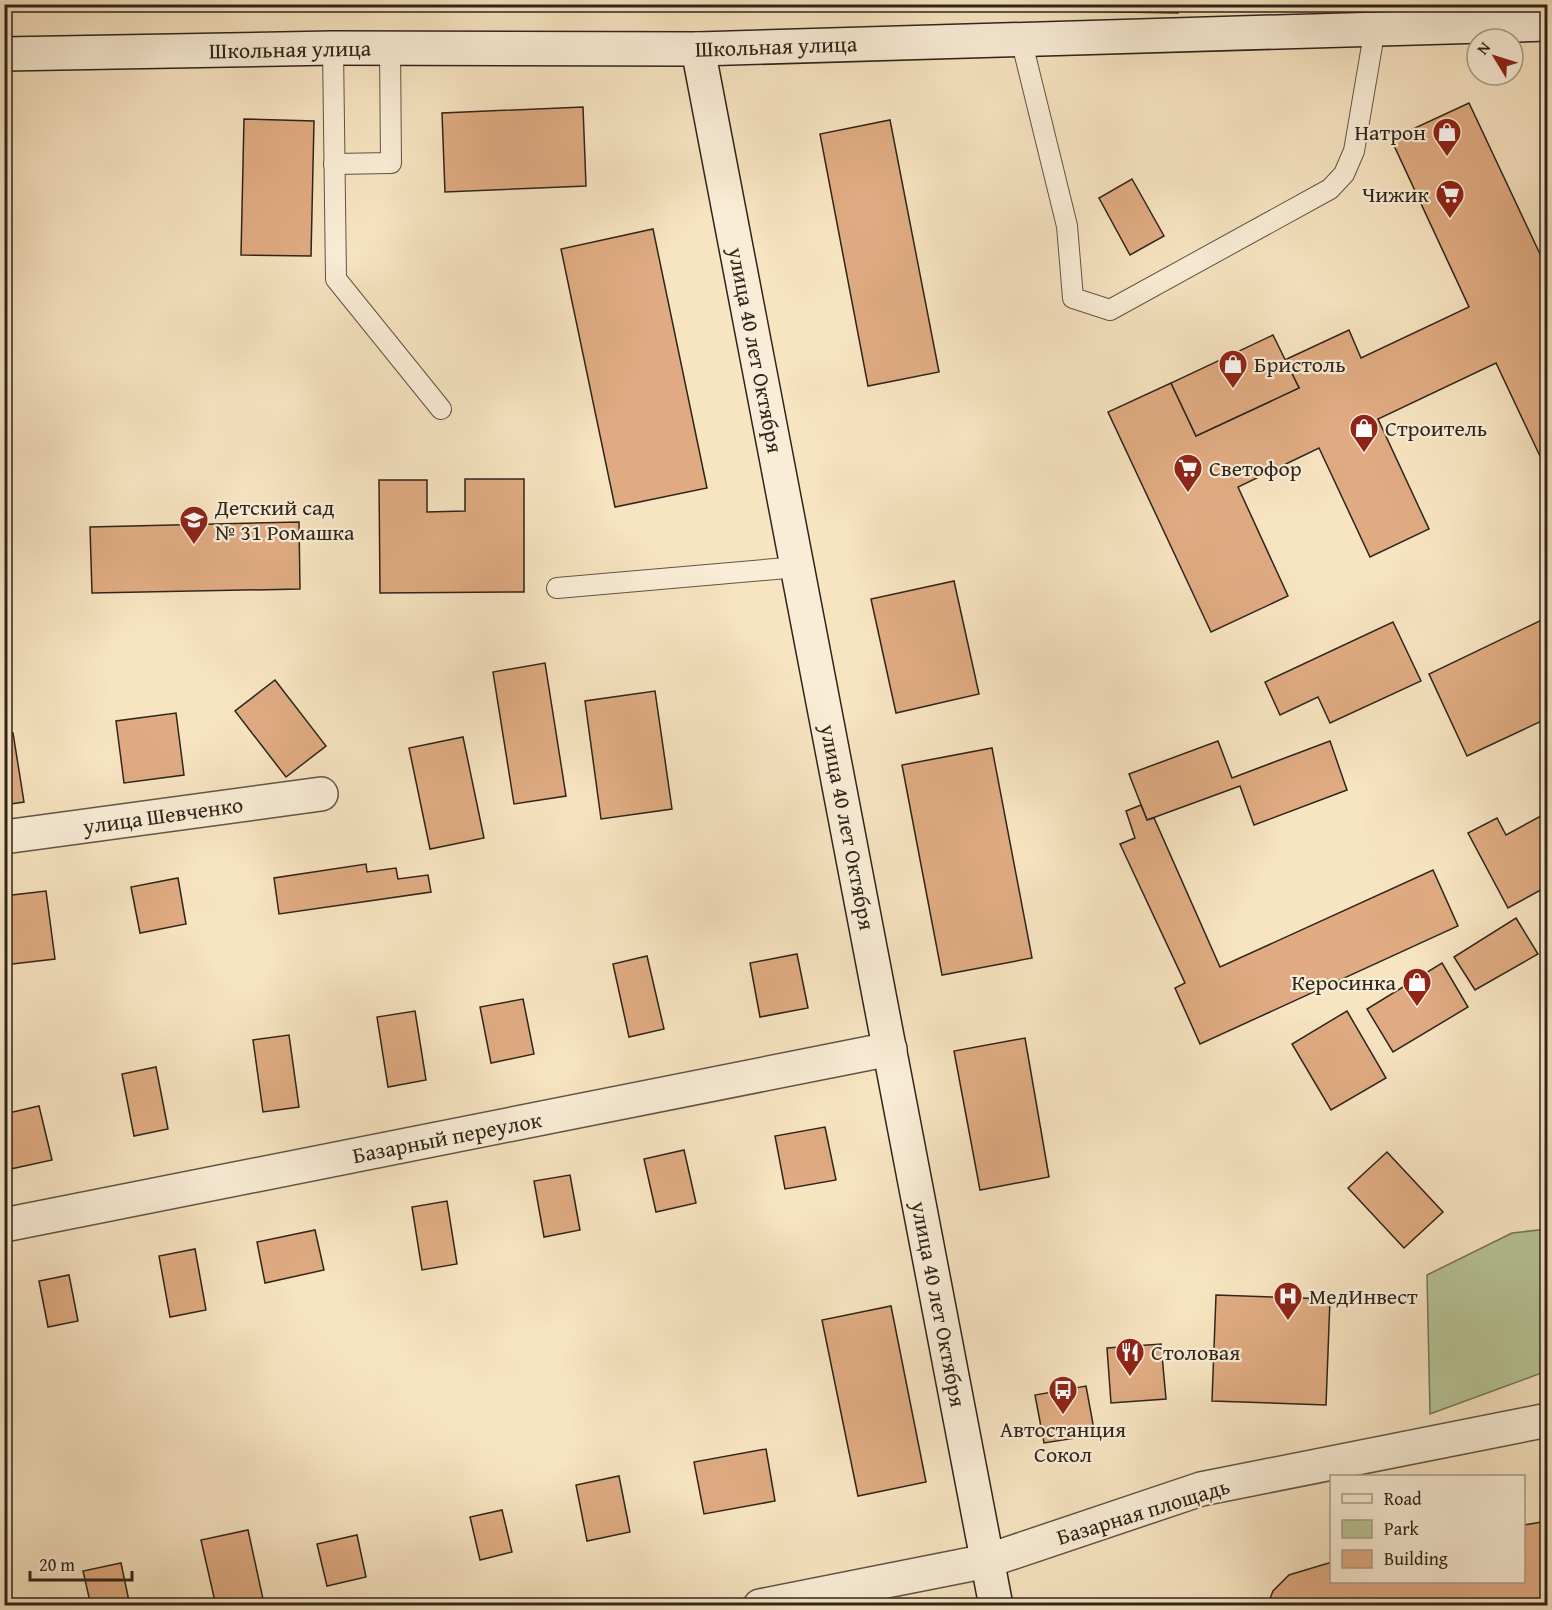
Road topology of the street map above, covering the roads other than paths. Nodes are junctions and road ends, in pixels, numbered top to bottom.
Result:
1 (1548, 24) edge
2 (1375, 28) junction
3 (1022, 39) junction
4 (333, 48) junction
5 (390, 48) junction
6 (698, 48) junction
7 (4, 54) edge
8 (334, 164) junction
9 (441, 409) dead end
10 (798, 567) junction
11 (557, 588) dead end
12 (321, 794) dead end
13 (4, 837) edge
14 (890, 1049) junction
15 (4, 1225) edge
16 (1548, 1420) edge
17 (987, 1561) junction
18 (760, 1605) edge
19 (996, 1605) edge

1 - 2 street, Школьная улица
2 - 3 street, Школьная улица
2 - 3 lane
3 - 6 street, Школьная улица
4 - 5 street, Школьная улица
4 - 7 street, Школьная улица
4 - 8 lane
5 - 6 street, Школьная улица
5 - 8 lane
6 - 10 street, улица 40 лет Октября
8 - 9 lane
10 - 11 lane
10 - 14 street, улица 40 лет Октября
12 - 13 street, улица Шевченко
14 - 15 street, Базарный переулок
14 - 17 street, улица 40 лет Октября
16 - 17 street, Базарная площадь
17 - 18 street, Базарная площадь
17 - 19 street, улица 40 лет Октября

